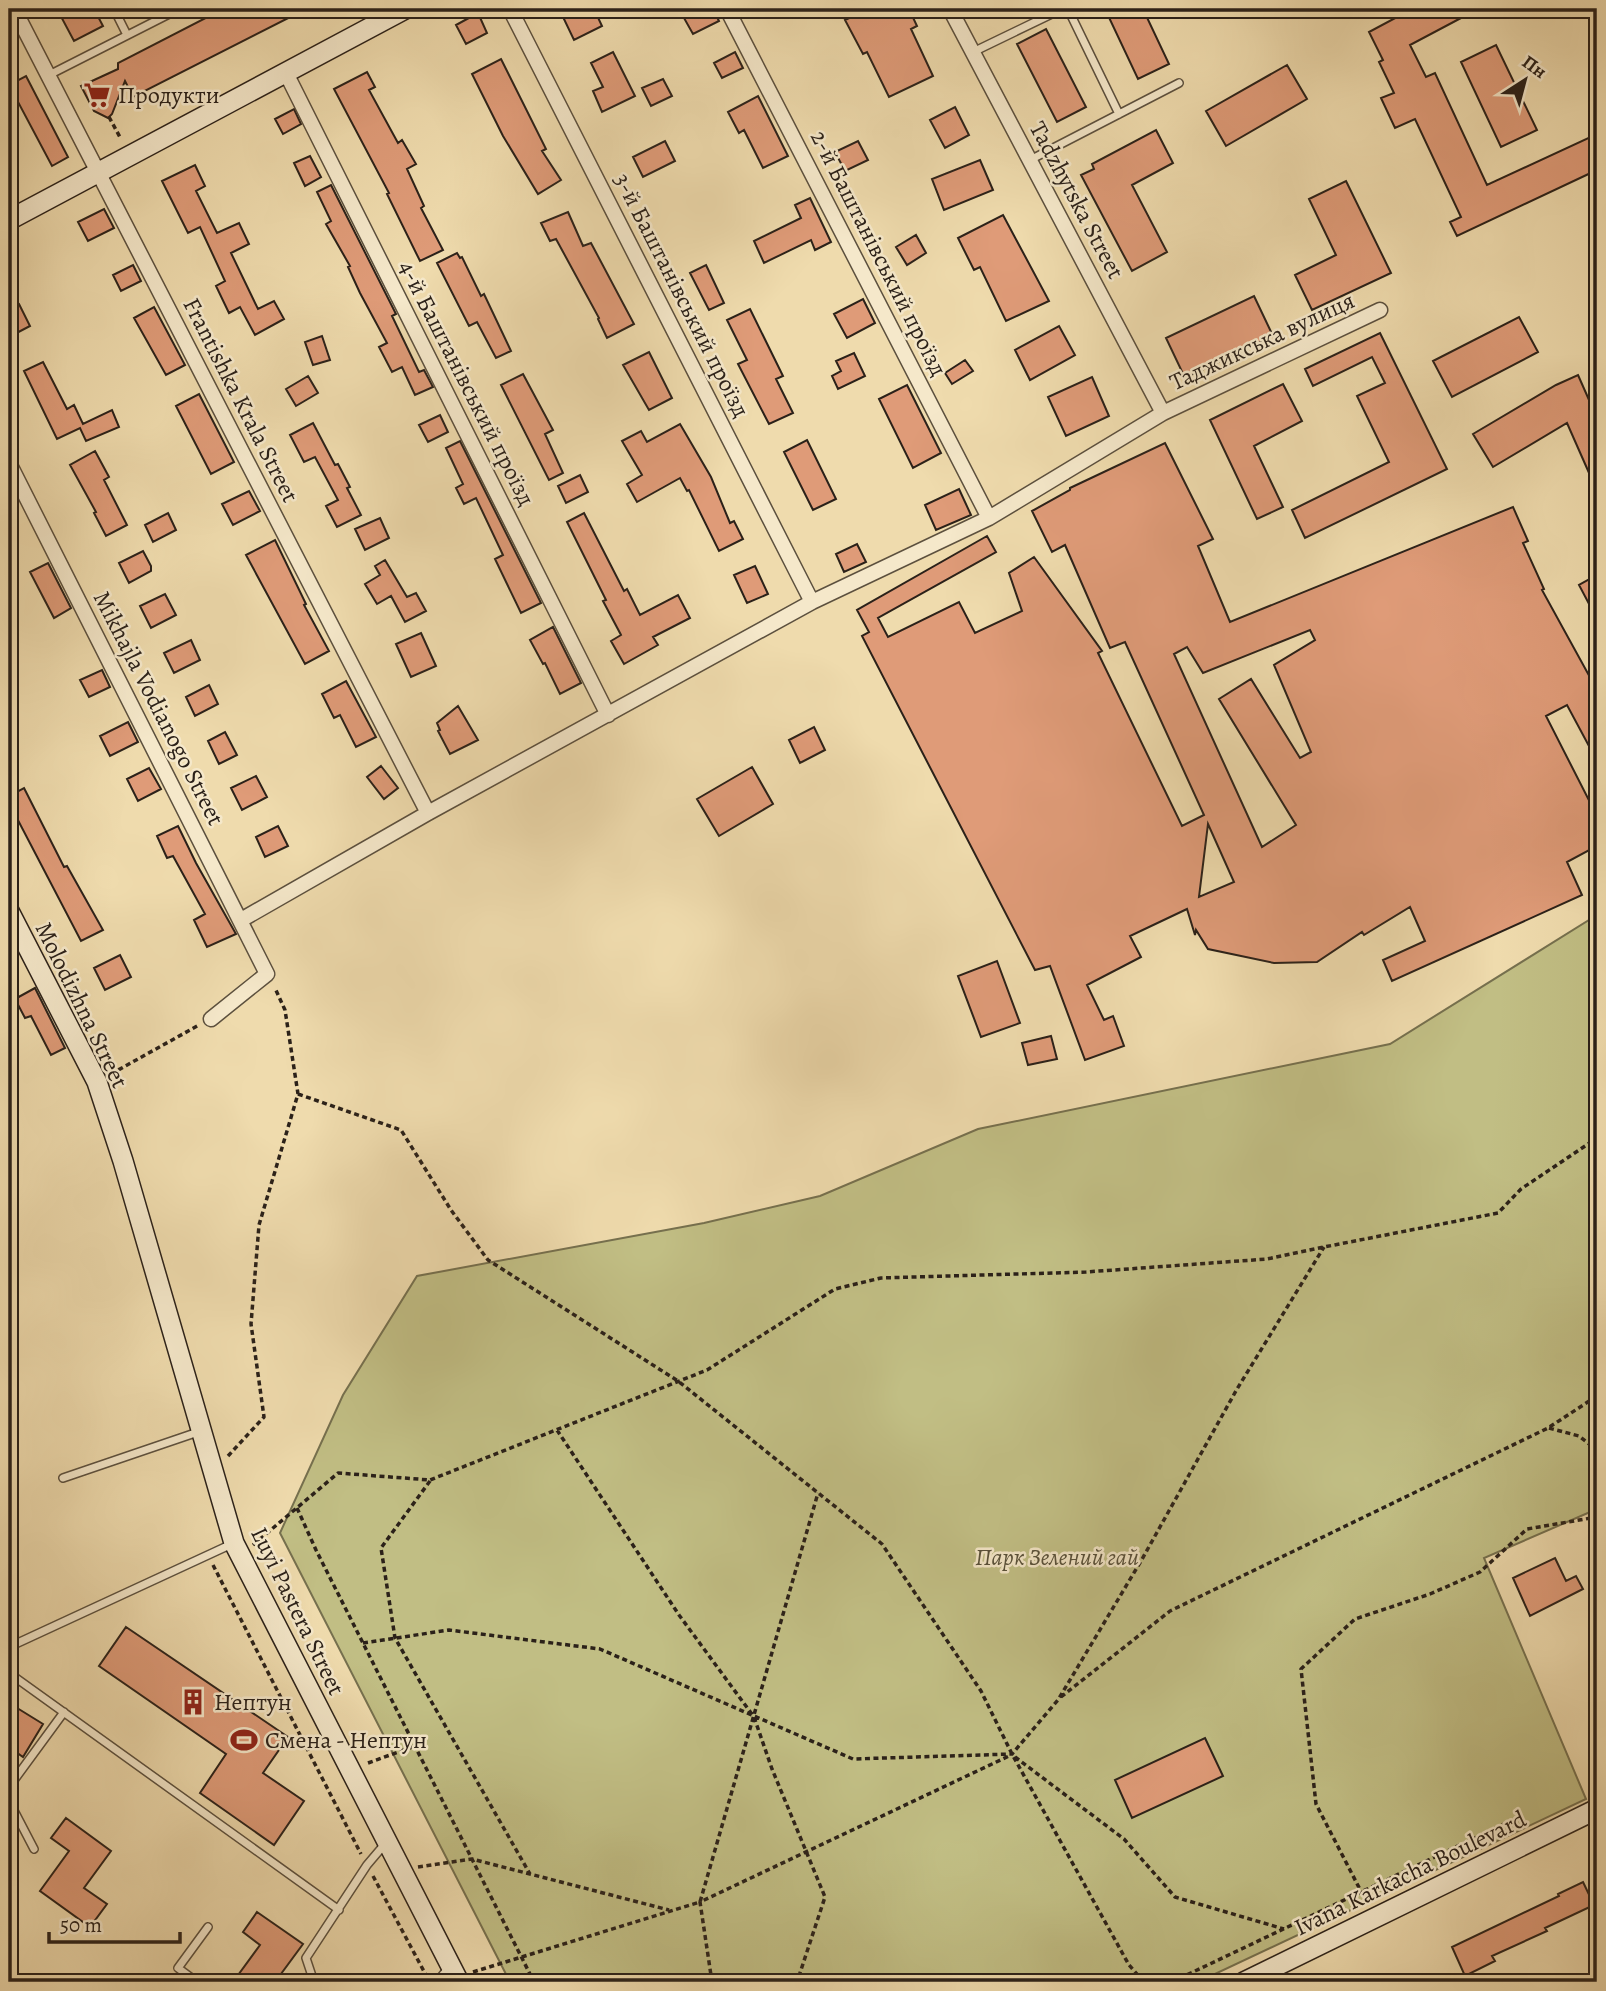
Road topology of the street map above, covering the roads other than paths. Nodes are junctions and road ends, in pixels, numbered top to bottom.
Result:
1 (14, 9) edge
2 (114, 9) edge
3 (179, 9) edge
4 (405, 9) edge
5 (510, 9) edge
6 (727, 9) edge
7 (950, 9) edge
8 (1062, 9) edge
9 (1068, 9) edge
10 (127, 35) junction
11 (973, 52) junction
12 (285, 71) junction
13 (48, 75) junction
14 (1179, 83) dead end
15 (1119, 114) junction
16 (1030, 160) junction
17 (99, 172) junction
18 (9, 220) edge
19 (1380, 310) dead end
20 (1163, 413) junction
21 (9, 463) edge
22 (989, 518) junction
23 (812, 602) junction
24 (608, 715) junction
25 (428, 813) junction
26 (9, 911) edge
27 (241, 920) junction
28 (211, 1019) road end
29 (123, 1161) joint
30 (202, 1431) junction
31 (62, 1478) dead end
32 (237, 1549) junction
33 (9, 1647) edge
34 (9, 1673) edge
35 (64, 1712) junction
36 (9, 1787) edge
37 (9, 1801) edge
38 (1597, 1809) edge
39 (387, 1842) junction
40 (34, 1849) dead end
41 (339, 1910) junction
42 (208, 1927) dead end
43 (455, 1975) edge
44 (197, 1982) edge
45 (314, 1982) edge
46 (437, 1982) edge
47 (1244, 1982) edge

1 - 13 street, Frantishka Krala Street
2 - 10 lane
3 - 10 lane
4 - 12 street
5 - 23 street, 3-й Баштанівський проїзд
6 - 22 street, 2-й Баштанівський проїзд
7 - 11 street, Tadzhytska Street
8 - 11 lane
9 - 15 lane
10 - 13 lane
11 - 16 street, Tadzhytska Street
12 - 17 street
12 - 24 street, 4-й Баштанівський проїзд
13 - 17 street, Frantishka Krala Street
14 - 15 lane
15 - 16 lane
16 - 20 street, Tadzhytska Street
17 - 18 street
17 - 25 street, Frantishka Krala Street
19 - 20 street, Таджикська вулиця
20 - 22 street, Таджикська вулиця
21 - 27 street, Mikhajla Vodianogo Street
22 - 23 street, Таджикська вулиця
23 - 24 street, Таджикська вулиця
24 - 25 street, Таджикська вулиця
25 - 27 street, Таджикська вулиця
26 - 29 street, Molodizhna Street
27 - 28 street, Mikhajla Vodianogo Street
29 - 30 street, Luyi Pastera Street
30 - 31 lane
30 - 32 street, Luyi Pastera Street
32 - 33 lane
32 - 39 street, Luyi Pastera Street
34 - 35 lane
35 - 36 lane
35 - 41 lane
37 - 40 lane
38 - 47 street, Ivana Karkacha Boulevard
39 - 41 lane
39 - 43 street, Luyi Pastera Street
41 - 45 lane
42 - 44 lane
43 - 46 lane

